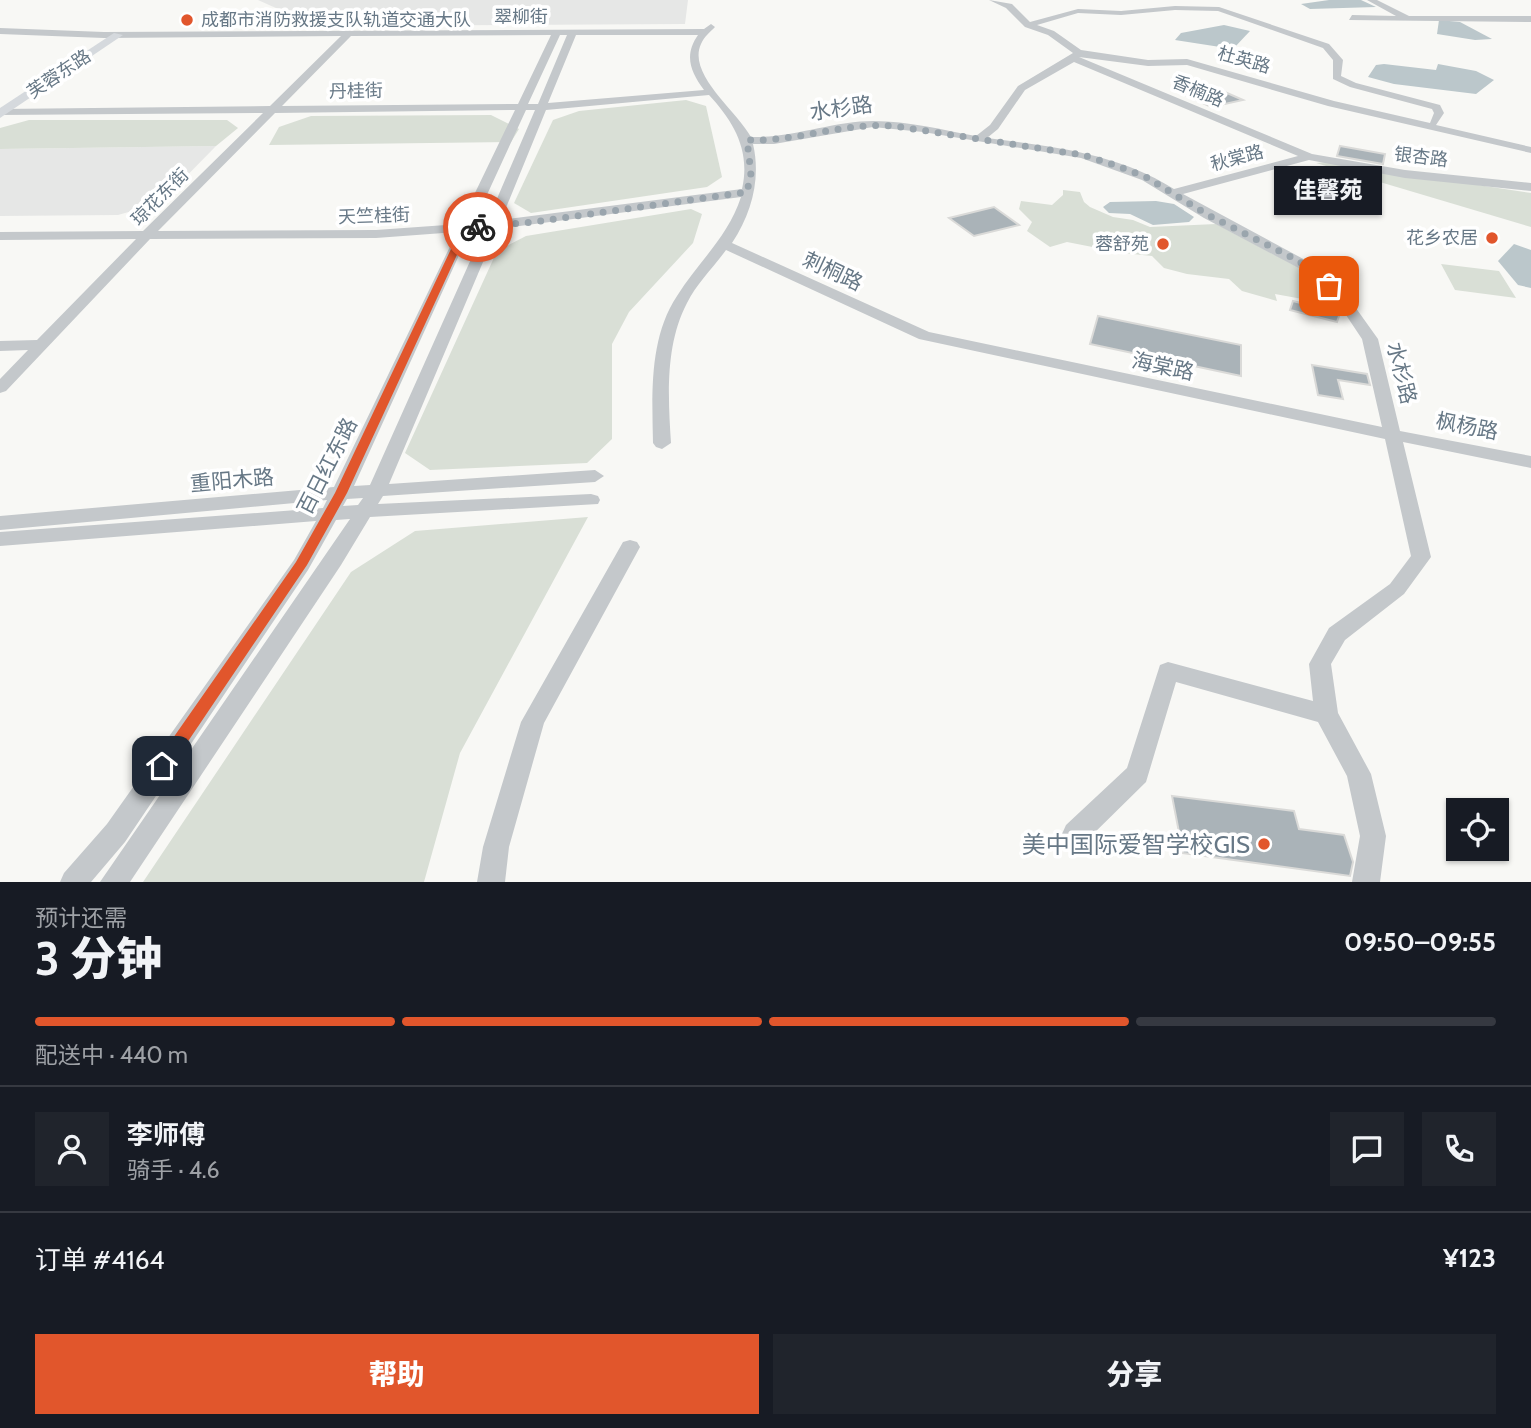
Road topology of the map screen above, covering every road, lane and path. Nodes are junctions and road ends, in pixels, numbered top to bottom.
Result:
1 (993, 0) edge
2 (1371, 0) edge
3 (1352, 19) dead end
4 (1407, 19) junction
5 (1531, 19) edge
6 (1028, 24) junction
7 (0, 31) edge
8 (565, 32) junction
9 (348, 33) junction
10 (104, 35) junction
11 (118, 35) junction
12 (1076, 55) junction
13 (714, 95) junction
14 (532, 105) junction
15 (273, 107) junction
16 (2, 110) edge
17 (1406, 122) junction
18 (1434, 122) junction
19 (1448, 133) junction
20 (747, 140) junction
21 (978, 141) junction
22 (1531, 150) edge
23 (1308, 157) junction
24 (1531, 187) edge
25 (747, 192) junction
26 (1174, 193) junction
27 (491, 226) junction
28 (465, 228) junction
29 (0, 236) edge
30 (145, 236) junction
31 (724, 244) junction
32 (923, 335) joint
33 (41, 345) junction
34 (0, 346) edge
35 (0, 388) edge
36 (1393, 435) junction
37 (662, 443) dead end
38 (1531, 462) edge
39 (595, 476) dead end
40 (376, 492) junction
41 (341, 493) junction
42 (591, 500) dead end
43 (364, 511) junction
44 (329, 514) junction
45 (0, 523) edge
46 (0, 539) edge
47 (630, 547) dead end
48 (1326, 713) junction
49 (1075, 834) dead end
50 (74, 882) edge
51 (114, 882) edge
52 (491, 882) edge
53 (1366, 882) edge

1 - 6 street
2 - 4 street
3 - 4 street
4 - 5 street
6 - 12 street
6 - 18 street
7 - 10 street, 翠柳街
8 - 9 street, 翠柳街
8 - 13 street, 翠柳街
8 - 14 street, 百日红东路
9 - 11 street, 翠柳街
9 - 15 street, 琼花东街
10 - 11 street, 翠柳街
10 - 16 main road, 芙蓉东路
11 - 16 main road, 芙蓉东路
12 - 17 street, 杜英路
12 - 21 street
12 - 23 street, 香楠路
13 - 14 street, 丹桂街
13 - 20 street
14 - 15 street, 丹桂街
14 - 27 street, 百日红东路
14 - 28 street, 百日红东路
15 - 16 street, 丹桂街
15 - 30 street, 琼花东街
17 - 18 street
17 - 19 street, 杜英路
18 - 19 street
19 - 22 street, 杜英路
20 - 21 street, 水杉路
20 - 25 street
21 - 26 street, 水杉路
23 - 24 street, 银杏路
23 - 26 street, 秋棠路
25 - 27 street, 天竺桂街
25 - 31 street
26 - 36 street, 水杉路
27 - 28 street, 天竺桂街
27 - 40 street, 百日红东路
28 - 30 street, 天竺桂街
28 - 41 street, 百日红东路
29 - 30 street, 天竺桂街
30 - 33 street, 琼花东街
31 - 32 street, 刺桐路
31 - 37 street
32 - 36 street, 海棠路
33 - 34 street
33 - 35 street, 琼花东街
36 - 38 street, 枫杨路
36 - 48 street, 水杉路
39 - 40 street, 重阳木路
40 - 41 street, 重阳木路
40 - 43 street, 百日红东路
41 - 44 street, 百日红东路
41 - 45 street, 重阳木路
42 - 43 street, 重阳木路
43 - 44 street, 重阳木路
43 - 51 street, 百日红东路
44 - 46 street, 重阳木路
44 - 50 street, 百日红东路
47 - 52 street
48 - 49 street
48 - 53 street, 水杉路

